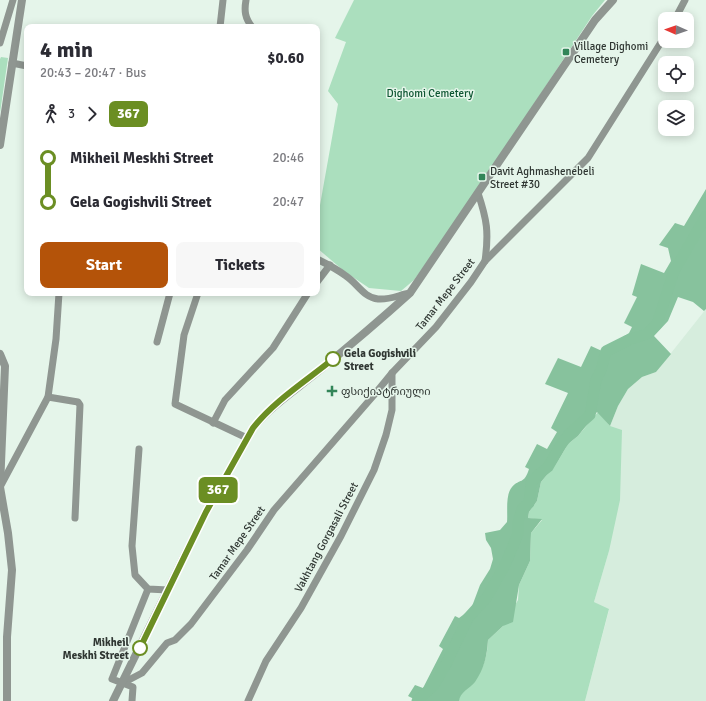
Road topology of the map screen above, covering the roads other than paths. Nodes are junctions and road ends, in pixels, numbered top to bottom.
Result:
1 (13, 0) edge
2 (22, 0) edge
3 (223, 0) edge
4 (246, 0) edge
5 (613, 0) edge
6 (685, 0) edge
7 (679, 12) edge
8 (220, 24) edge
9 (250, 24) edge
10 (0, 43) edge
11 (658, 47) edge
12 (12, 63) junction
13 (24, 65) edge
14 (0, 145) edge
15 (478, 193) junction
16 (320, 260) edge
17 (485, 261) junction
18 (330, 265) junction
19 (320, 278) edge
20 (410, 293) junction
21 (59, 296) edge
22 (169, 296) edge
23 (197, 296) edge
24 (306, 296) edge
25 (157, 342) dead end
26 (0, 354) edge
27 (392, 372) junction
28 (48, 397) junction
29 (213, 422) junction
30 (247, 438) junction
31 (139, 449) dead end
32 (0, 487) edge
33 (75, 518) dead end
34 (148, 589) junction
35 (168, 590) junction
36 (123, 683) junction
37 (7, 701) edge
38 (113, 701) edge
39 (132, 701) edge
40 (248, 701) edge

1 - 10 street
2 - 12 street
3 - 8 street
4 - 9 street
5 - 15 street
6 - 7 street
11 - 17 street, Tamar Mepe Street
12 - 13 street
12 - 14 street
15 - 17 street
15 - 20 street
16 - 18 street
17 - 27 street, Tamar Mepe Street
18 - 19 street
18 - 20 street
20 - 30 street
21 - 28 street
22 - 25 street
23 - 29 street
24 - 29 street
26 - 32 street
27 - 36 street, Tamar Mepe Street
27 - 40 street, Vakhtang Gorgasali Street
28 - 32 street
28 - 33 street
29 - 30 street
30 - 35 street
31 - 34 street
32 - 37 street
34 - 35 street
34 - 36 street
35 - 36 street
36 - 38 street
36 - 39 street

